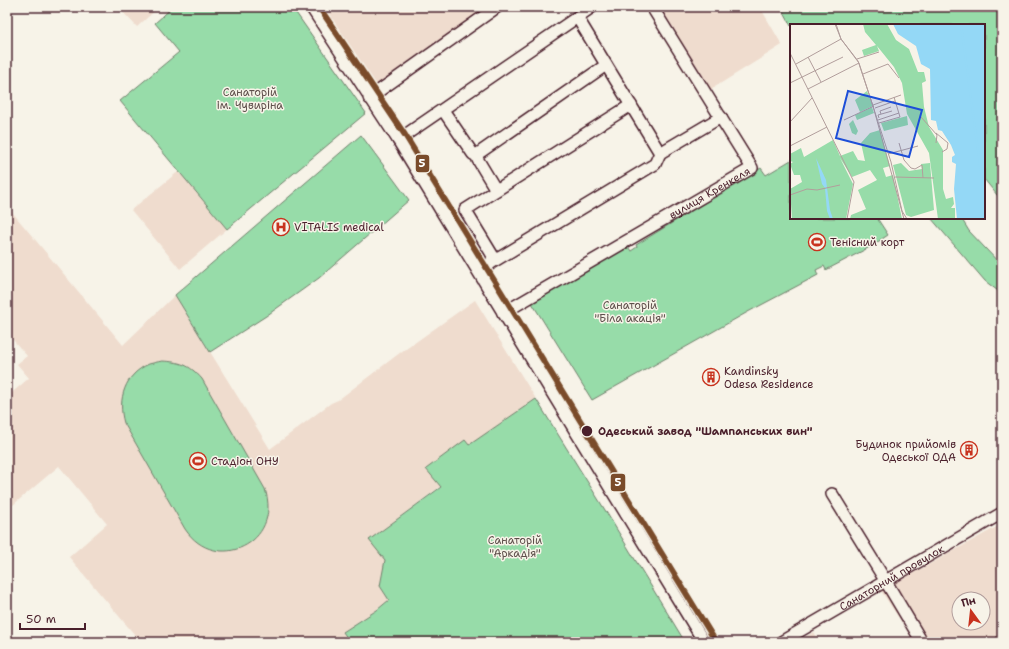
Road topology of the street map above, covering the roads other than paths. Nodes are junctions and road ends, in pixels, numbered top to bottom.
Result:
1 (311, 7) edge
2 (497, 7) edge
3 (592, 7) edge
4 (652, 7) edge
5 (577, 17) junction
6 (606, 65) junction
7 (369, 98) junction
8 (631, 105) junction
9 (442, 110) junction
10 (721, 117) junction
11 (398, 140) junction
12 (660, 153) junction
13 (477, 156) junction
14 (496, 190) junction
15 (491, 263) junction
16 (478, 270) junction
17 (503, 313) junction
18 (832, 494) dead end
19 (1002, 513) edge
20 (886, 580) junction
21 (704, 642) edge
22 (781, 642) edge
23 (922, 642) edge

1 - 7 street
2 - 7 street
3 - 5 street
4 - 10 street, вулиця Кренкеля
5 - 6 street
5 - 9 street
6 - 8 street
6 - 13 street
7 - 11 street
8 - 12 street
8 - 14 street
9 - 11 street
9 - 13 street
10 - 12 street
10 - 17 street, вулиця Кренкеля
11 - 16 street
12 - 15 street
13 - 14 street
14 - 15 street
15 - 16 street
16 - 17 street
17 - 21 street
18 - 20 street
19 - 20 street, Санаторний провулок
20 - 22 street, Санаторний провулок
20 - 23 street

